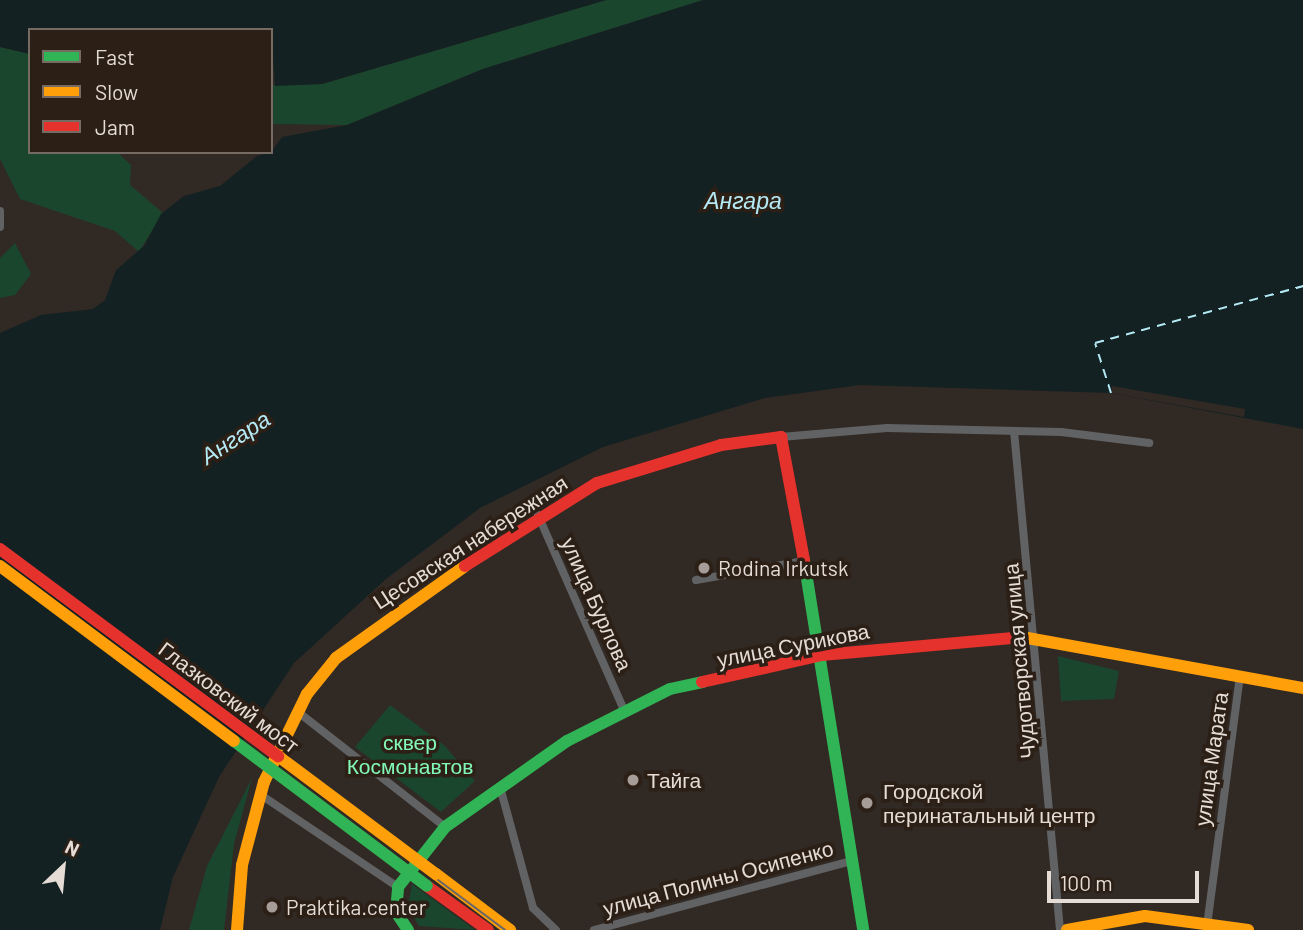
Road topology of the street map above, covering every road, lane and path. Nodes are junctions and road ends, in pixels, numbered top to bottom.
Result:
1 (0, 211) edge
2 (0, 227) edge
3 (1014, 432) junction
4 (780, 437) junction
5 (1149, 443) dead end
6 (538, 515) junction
7 (0, 549) edge
8 (804, 561) junction
9 (0, 566) edge
10 (696, 580) dead end
11 (1036, 636) junction
12 (822, 655) junction
13 (1240, 676) junction
14 (1303, 688) edge
15 (623, 708) junction
16 (298, 712) junction
17 (499, 784) junction
18 (261, 795) junction
19 (446, 827) junction
20 (852, 861) junction
21 (398, 887) junction
22 (1207, 926) edge
23 (406, 928) edge
24 (237, 930) edge
25 (488, 930) edge
26 (510, 930) edge
27 (556, 930) edge
28 (594, 930) edge
29 (863, 930) edge
30 (1060, 930) edge
31 (1067, 930) edge
32 (1248, 930) edge

1 - 2 street
3 - 4 street, Цесовская набережная
3 - 5 street, Цесовская набережная
3 - 11 street, Чудотворская улица
4 - 6 main road, Цесовская набережная
4 - 8 main road
6 - 15 street, улица Бурлова
6 - 16 main road, Цесовская набережная
7 - 26 main road, Глазковский мост, bridge
8 - 10 street
8 - 12 main road
9 - 25 main road, Глазковский мост, bridge
11 - 12 main road, улица Сурикова
11 - 13 main road, улица Сурикова
11 - 30 street, Чудотворская улица
12 - 15 main road, улица Сурикова
12 - 20 main road
13 - 14 main road, улица Сурикова
13 - 22 street, улица Марата
15 - 17 main road, улица Сурикова
16 - 18 main road, Цесовская набережная
16 - 19 street
17 - 19 main road, улица Сурикова
17 - 27 street
18 - 21 street
18 - 24 main road, Цесовская набережная
19 - 21 main road, улица Сурикова
20 - 28 street, улица Полины Осипенко
20 - 29 main road
21 - 23 main road
22 - 31 main road
22 - 32 main road

